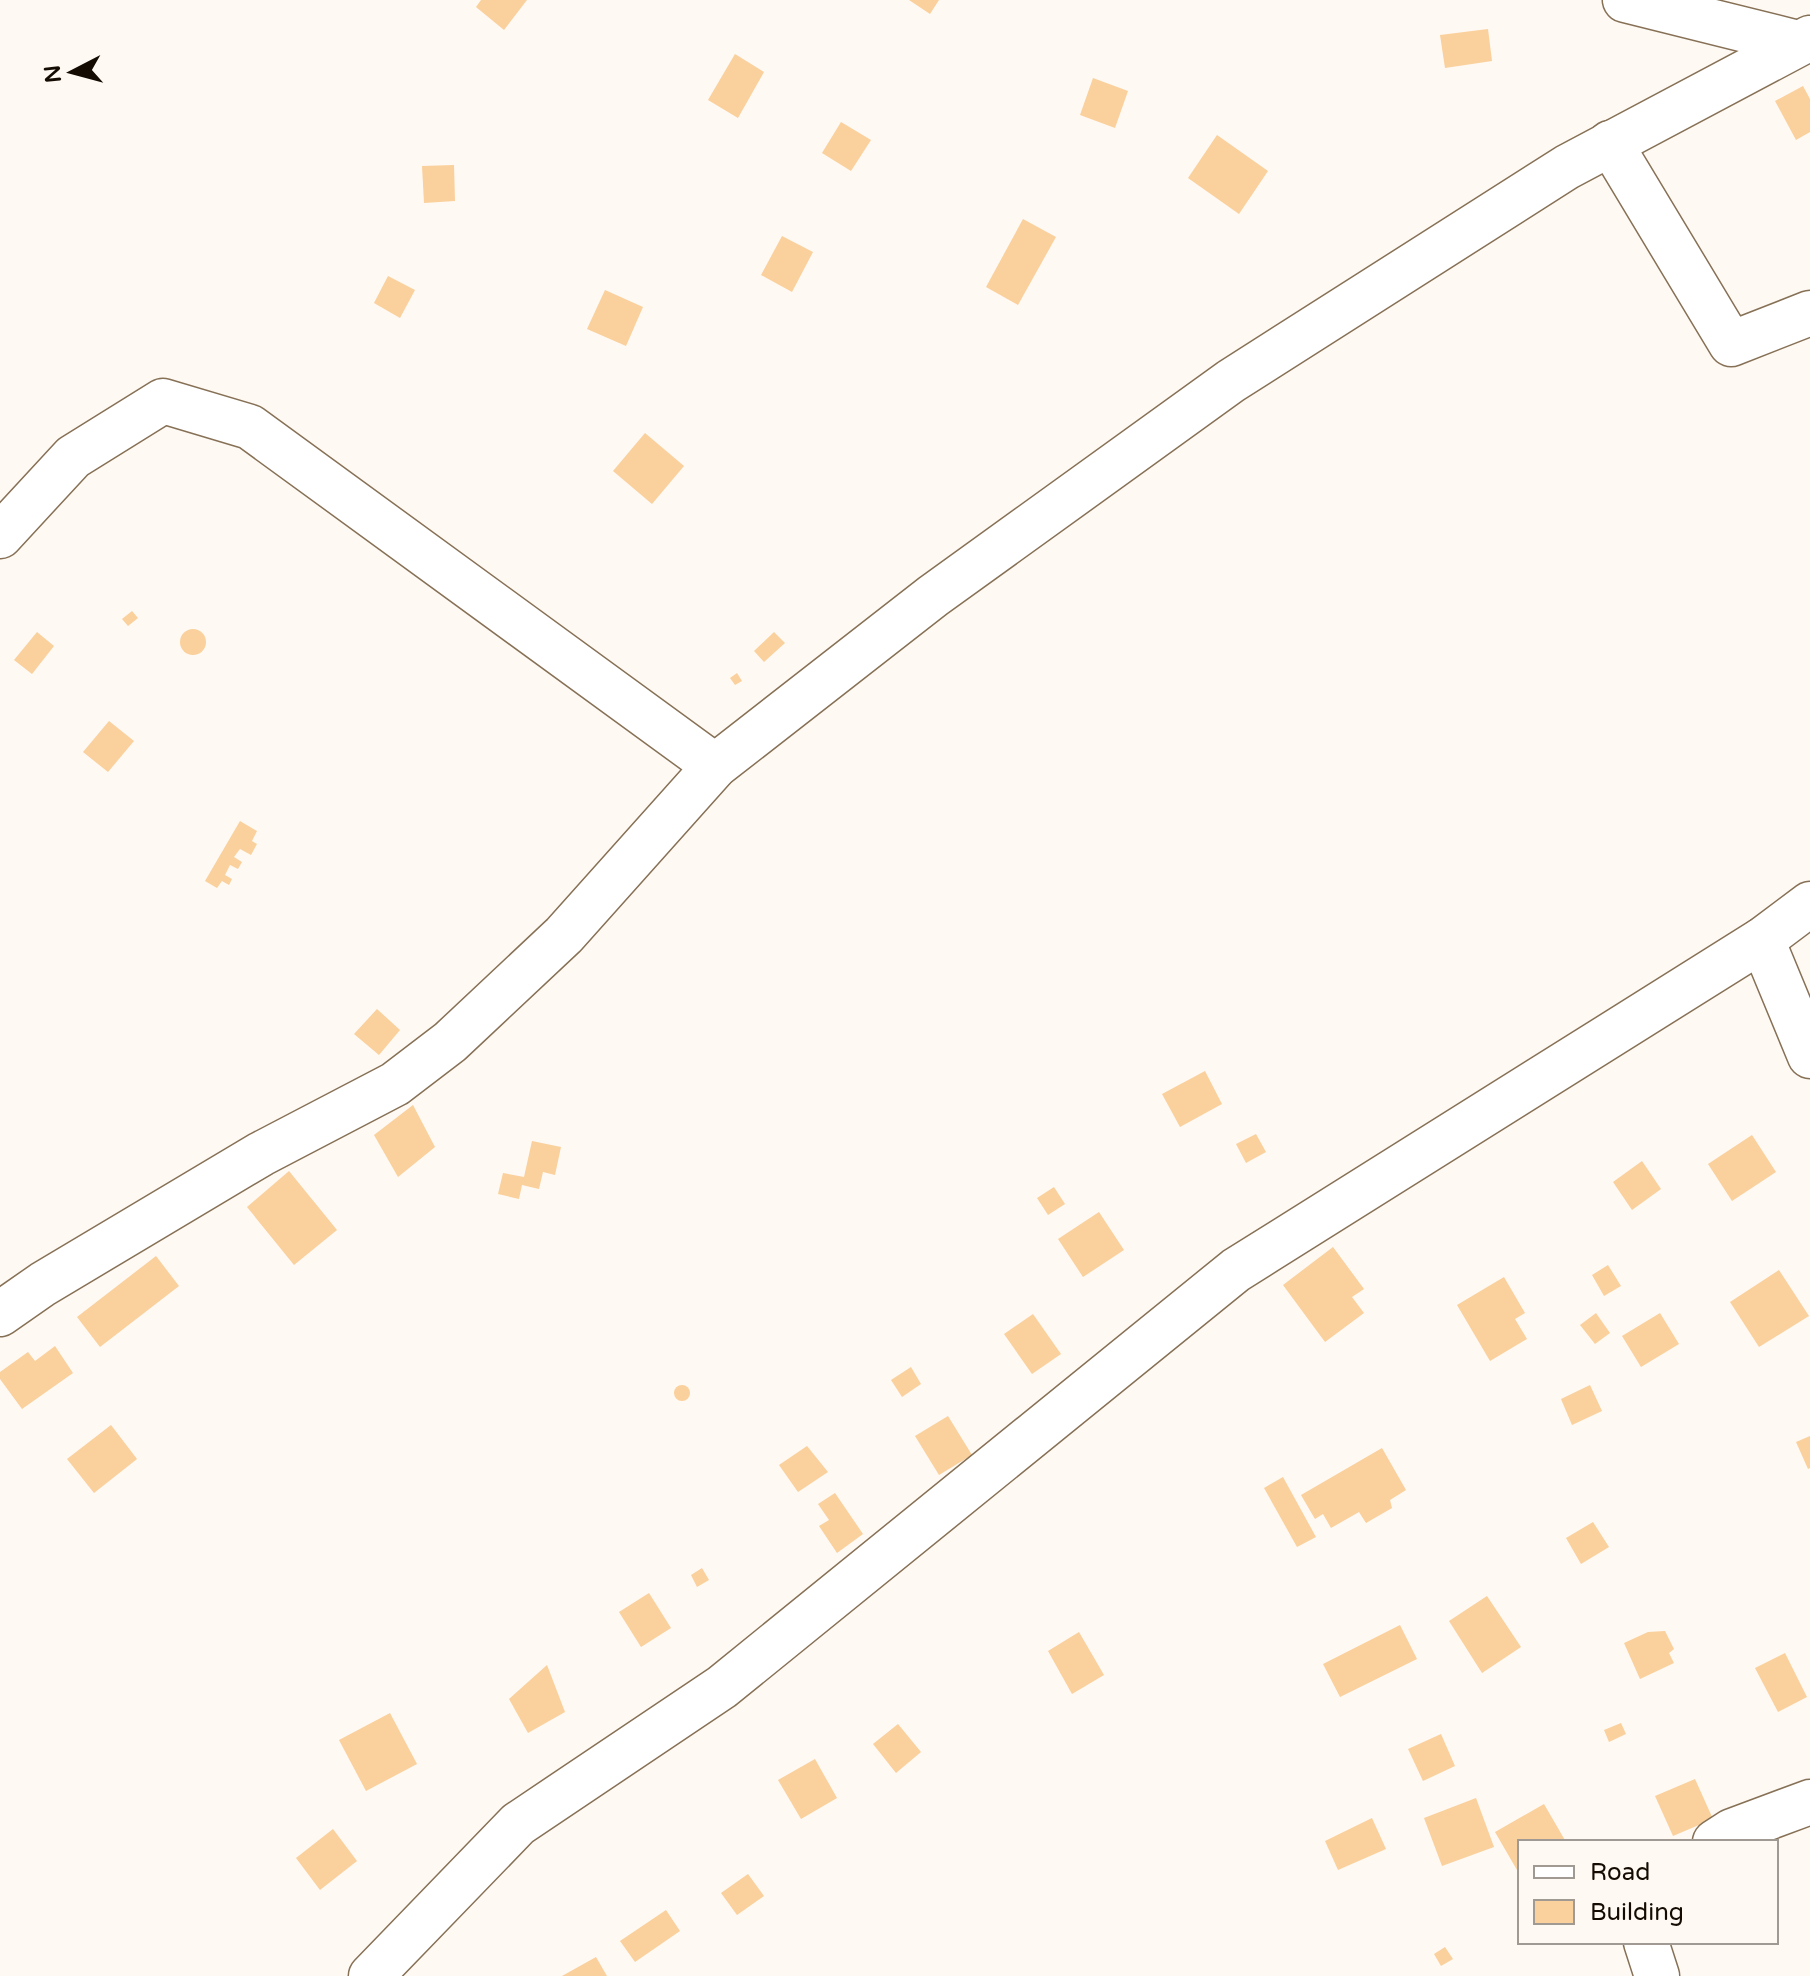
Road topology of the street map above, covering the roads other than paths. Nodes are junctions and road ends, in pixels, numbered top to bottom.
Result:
1 (1625, 0) edge
2 (1804, 41) edge
3 (1610, 143) junction
4 (1810, 313) edge
5 (0, 536) edge
6 (715, 766) junction
7 (1810, 904) edge
8 (1762, 940) junction
9 (1810, 1056) edge
10 (0, 1314) edge
11 (1810, 1802) edge
12 (1718, 1840) edge
13 (1647, 1944) edge
14 (371, 1976) edge
15 (1657, 1976) edge

1 - 2 street
2 - 3 street
3 - 4 street
3 - 6 street
5 - 6 street
6 - 10 street
7 - 8 street
8 - 9 street
8 - 14 street
11 - 12 street
13 - 15 street

